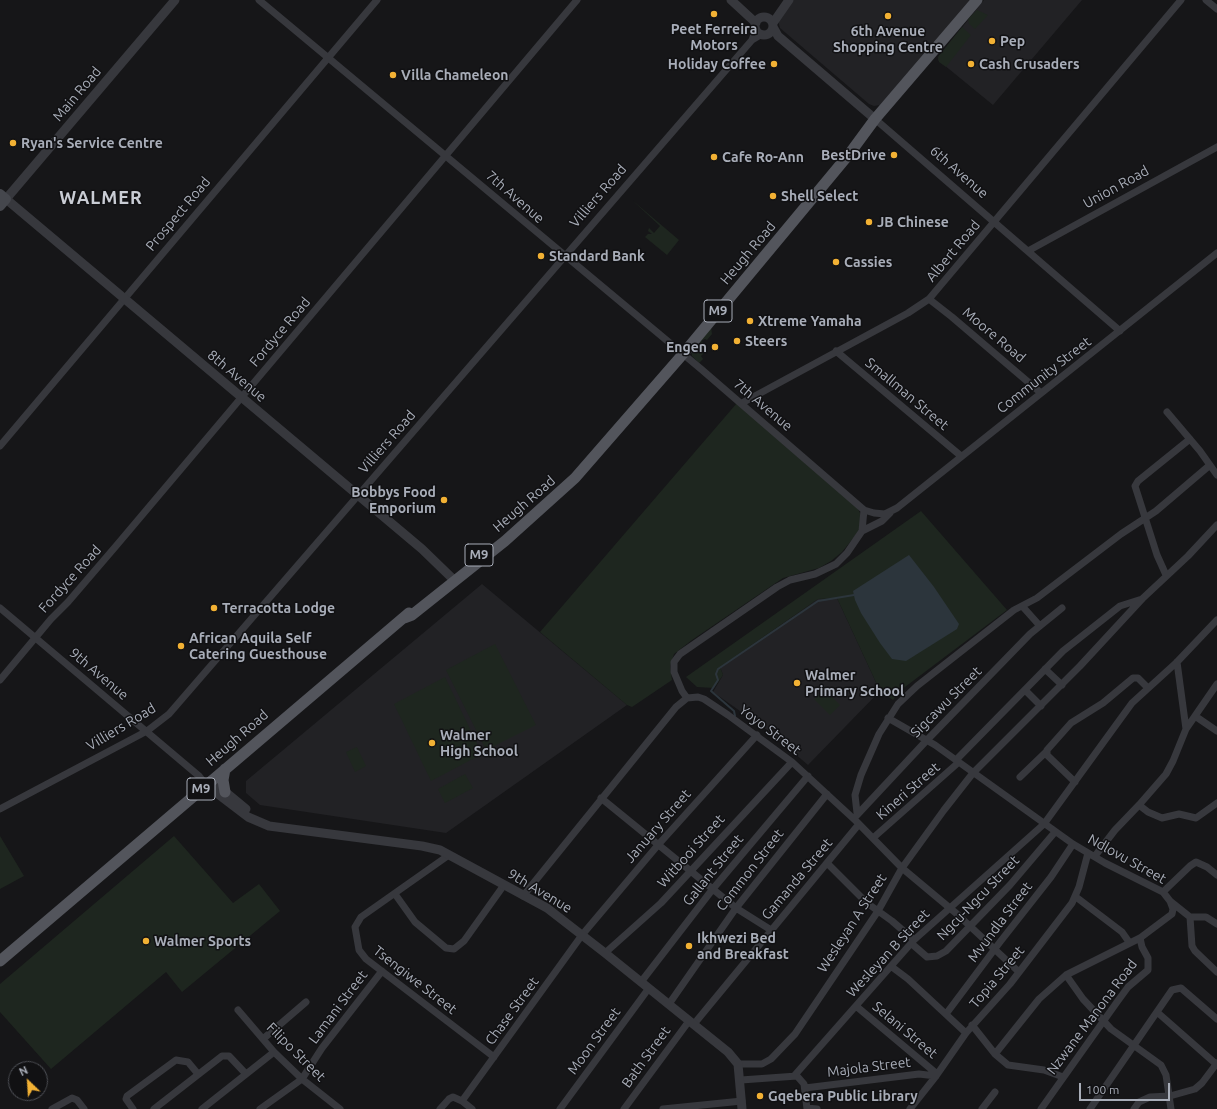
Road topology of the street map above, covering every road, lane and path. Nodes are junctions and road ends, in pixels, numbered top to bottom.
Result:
1 (174, 0) edge
2 (259, 0) edge
3 (377, 0) edge
4 (577, 0) edge
5 (731, 0) edge
6 (781, 0) edge
7 (789, 0) edge
8 (977, 0) edge
9 (1181, 0) edge
10 (1206, 0) edge
11 (1217, 9) edge
12 (766, 27) junction
13 (328, 57) junction
14 (876, 119) junction
15 (1217, 147) edge
16 (446, 155) junction
17 (2, 200) edge
18 (994, 222) junction
19 (1028, 251) junction
20 (1217, 254) edge
21 (565, 257) junction
22 (123, 299) junction
23 (929, 299) junction
24 (1120, 331) junction
25 (836, 351) junction
26 (683, 354) junction
27 (1041, 393) junction
28 (242, 398) junction
29 (742, 403) junction
30 (1167, 412) dead end
31 (1190, 439) junction
32 (0, 446) edge
33 (962, 456) junction
34 (1210, 465) junction
35 (1217, 475) edge
36 (359, 496) junction
37 (864, 510) junction
38 (888, 513) junction
39 (1146, 517) junction
40 (1217, 525) edge
41 (862, 531) junction
42 (1166, 575) junction
43 (454, 579) junction
44 (1142, 599) junction
45 (1023, 607) junction
46 (0, 608) edge
47 (1062, 608) dead end
48 (1217, 620) edge
49 (1040, 626) junction
50 (35, 638) junction
51 (1177, 662) junction
52 (1046, 669) junction
53 (0, 680) edge
54 (1217, 684) edge
55 (1062, 685) junction
56 (1147, 687) junction
57 (1025, 690) junction
58 (687, 698) junction
59 (1041, 706) junction
60 (1195, 716) junction
61 (888, 718) junction
62 (1186, 729) junction
63 (146, 731) junction
64 (1217, 731) edge
65 (757, 735) junction
66 (927, 740) junction
67 (1046, 752) junction
68 (957, 761) junction
69 (792, 762) junction
70 (225, 768) junction
71 (973, 773) junction
72 (808, 776) junction
73 (1020, 777) dead end
74 (205, 780) junction
75 (1075, 782) junction
76 (225, 792) junction
77 (827, 794) junction
78 (601, 798) junction
79 (1217, 803) edge
80 (1139, 805) junction
81 (0, 809) edge
82 (857, 812) junction
83 (857, 823) junction
84 (1044, 824) junction
85 (287, 829) junction
86 (1055, 832) junction
87 (874, 838) junction
88 (1073, 844) junction
89 (658, 845) junction
90 (449, 855) junction
91 (1091, 855) junction
92 (827, 863) junction
93 (902, 868) junction
94 (692, 871) junction
95 (1217, 876) edge
96 (504, 885) junction
97 (712, 890) junction
98 (1163, 892) junction
99 (395, 894) junction
100 (524, 896) junction
101 (1076, 897) junction
102 (1170, 901) junction
103 (736, 908) junction
104 (949, 909) junction
105 (878, 911) junction
106 (1190, 916) junction
107 (1217, 924) edge
108 (970, 926) junction
109 (771, 930) junction
110 (582, 935) junction
111 (1140, 938) junction
112 (913, 942) junction
113 (1129, 942) junction
114 (995, 948) junction
115 (605, 952) junction
116 (0, 961) edge
117 (892, 967) junction
118 (382, 971) junction
119 (1020, 972) junction
120 (1217, 972) edge
121 (1066, 975) junction
122 (641, 982) junction
123 (649, 988) junction
124 (306, 1002) dead end
125 (669, 1004) junction
126 (856, 1006) junction
127 (238, 1010) dead end
128 (1158, 1012) junction
129 (946, 1014) junction
130 (1217, 1019) edge
131 (1104, 1022) junction
132 (692, 1023) junction
133 (972, 1025) junction
134 (966, 1033) junction
135 (263, 1039) junction
136 (1133, 1045) junction
137 (274, 1052) junction
138 (994, 1054) junction
139 (494, 1057) junction
140 (738, 1064) junction
141 (1217, 1064) edge
142 (198, 1074) junction
143 (246, 1074) junction
144 (937, 1075) junction
145 (794, 1076) junction
146 (1063, 1077) junction
147 (302, 1079) junction
148 (741, 1080) junction
149 (805, 1088) junction
150 (995, 1092) dead end
151 (1170, 1096) junction
152 (462, 1101) junction
153 (742, 1105) edge
154 (807, 1108) edge
155 (52, 1109) edge
156 (84, 1109) edge
157 (133, 1109) edge
158 (154, 1109) edge
159 (202, 1109) edge
160 (260, 1109) edge
161 (340, 1109) edge
162 (440, 1109) edge
163 (472, 1109) edge
164 (560, 1109) edge
165 (624, 1109) edge
166 (664, 1109) edge
167 (817, 1109) edge
168 (910, 1109) edge
169 (982, 1109) edge
170 (1040, 1109) edge
171 (1090, 1109) edge
172 (1134, 1109) edge
173 (1171, 1109) edge

1 - 17 street, Main Road
2 - 13 street, 7th Avenue
3 - 13 street, Prospect Road
4 - 16 street, Fordyce Road
5 - 12 street, 6th Avenue
6 - 12 street, Villiers Road
7 - 12 street, Villiers Road
8 - 14 main road, Heugh Road / M9
9 - 18 street, Albert Road
10 - 11 street
12 - 14 street, 6th Avenue
12 - 21 street, Villiers Road
13 - 16 street, 7th Avenue
13 - 22 street, Prospect Road
14 - 18 street, 6th Avenue
14 - 26 main road, Heugh Road / M9
15 - 19 street, Union Road
16 - 21 street, 7th Avenue
16 - 28 street, Fordyce Road
17 - 22 street, 8th Avenue
18 - 19 street, 6th Avenue
18 - 23 street, Albert Road
19 - 24 street, 6th Avenue
20 - 24 street, Community Street
21 - 26 street, 7th Avenue
21 - 36 street, Villiers Road
22 - 28 street, 8th Avenue
22 - 32 street, Prospect Road
23 - 25 street, Albert Road
23 - 27 street, Moore Road
24 - 27 street, Community Street
25 - 29 street, Albert Road
25 - 33 street, Smallman Street
26 - 29 street, 7th Avenue
26 - 43 main road, Heugh Road / M9
27 - 33 street, Community Street
28 - 36 street, 8th Avenue
28 - 50 street, Fordyce Road
29 - 37 street, 7th Avenue
30 - 31 street
31 - 34 street
31 - 39 street
33 - 38 street, Community Street
34 - 35 street
34 - 39 street
36 - 43 street, 8th Avenue
36 - 63 street, Villiers Road
37 - 38 street, 7th Avenue
37 - 41 street
38 - 41 street, Community Street
39 - 42 street
39 - 45 street
40 - 42 street, Wesleyan A Street
41 - 58 street
42 - 44 street, Wesleyan A Street
43 - 70 main road, Heugh Road / M9
44 - 52 street, Kineri Street
44 - 55 street, Wesleyan A Street
45 - 49 street
45 - 61 street
46 - 50 street, 9th Avenue
47 - 49 street, Sigcawu Street
48 - 51 street, Wesleyan B Street
49 - 66 street, Sigcawu Street
50 - 53 street, Fordyce Road
50 - 63 street, 9th Avenue
51 - 56 street, Wesleyan B Street
51 - 62 street
52 - 55 street
52 - 57 street, Kineri Street
54 - 60 street
55 - 59 street, Wesleyan A Street
56 - 67 street
56 - 75 street, Wesleyan B Street
57 - 59 street
57 - 68 street, Kineri Street
58 - 65 street, Yoyo Street
58 - 78 street
59 - 71 street, Wesleyan A Street
60 - 62 street
60 - 64 street
61 - 66 street, Ndlovu Street
61 - 82 street
62 - 80 street
63 - 74 street, 9th Avenue
63 - 81 street, Villiers Road
65 - 69 street, Yoyo Street
65 - 89 street, January Street
66 - 68 street, Ndlovu Street
66 - 82 street, Sigcawu Street
67 - 73 street
67 - 75 street
68 - 71 street, Ndlovu Street
68 - 87 street, Kineri Street
69 - 72 street, Yoyo Street
69 - 94 street, Witbooi Street
70 - 74 main road, Heugh Road / M9
70 - 76 main road
71 - 84 street, Ndlovu Street
71 - 93 street, Wesleyan A Street
72 - 77 street, Yoyo Street
72 - 97 street, Gallant Street
74 - 76 street, 9th Avenue
74 - 85 street, 9th Avenue
74 - 116 main road, Heugh Road / M9
75 - 84 street, Wesleyan B Street
76 - 85 street, 9th Avenue
77 - 83 street, Yoyo Street
77 - 103 street, Common Street
78 - 89 street
78 - 100 street
79 - 80 street
80 - 91 street
82 - 83 street
83 - 87 street, Yoyo Street
83 - 92 street, Gamanda Street
84 - 86 street, Ndlovu Street
84 - 104 street, Wesleyan B Street
85 - 90 street, 9th Avenue
86 - 88 street, Ndlovu Street
86 - 108 street, Ngcu-Ngcu Street
87 - 93 street, Yoyo Street
88 - 91 street, Ndlovu Street
88 - 114 street, Mvundla Street
89 - 94 street
89 - 110 street, January Street
90 - 96 street, 9th Avenue
90 - 99 street, Tsengiwe Street
91 - 98 street, Ndlovu Street
91 - 101 street, Topia Street
92 - 105 street, Ngcu-Ngcu Street
92 - 109 street, Gamanda Street
93 - 104 street, Yoyo Street
93 - 105 street, Wesleyan A Street
94 - 97 street
94 - 115 street, Witbooi Street
95 - 98 street
96 - 99 street
96 - 100 street, 9th Avenue
97 - 103 street
97 - 122 street, Gallant Street
98 - 102 street, Ndlovu Street
99 - 118 street, Tsengiwe Street
100 - 110 street, 9th Avenue
101 - 113 street
101 - 119 street, Topia Street
102 - 106 street
102 - 111 street, Ndlovu Street
103 - 109 street
103 - 125 street, Common Street
104 - 108 street, Yoyo Street
104 - 112 street, Wesleyan B Street
105 - 112 street, Ngcu-Ngcu Street
105 - 140 street, Wesleyan A Street
106 - 107 street
106 - 120 street
108 - 112 street, Ngcu-Ngcu Street
108 - 114 street, Yoyo Street
109 - 132 street, Gamanda Street
110 - 115 street, 9th Avenue
110 - 139 street, Chase Street
111 - 113 street, Ndlovu Street
111 - 131 street, Nzwane Manona Road
112 - 117 street, Wesleyan B Street
113 - 121 street, Ndlovu Street
114 - 119 street, Yoyo Street
114 - 129 street, Mvundla Street
115 - 122 street, 9th Avenue
117 - 126 street, Wesleyan B Street
117 - 129 street
118 - 139 street, Tsengiwe Street
118 - 147 street, Lamani Street
119 - 133 street, Topia Street
121 - 131 street
121 - 138 street, Ndlovu Street
122 - 123 street, 9th Avenue
123 - 125 street, 9th Avenue
123 - 164 street, Moon Street
124 - 135 street
125 - 132 street, 9th Avenue
126 - 144 street, Selani Street
126 - 145 street, Wesleyan B Street
127 - 135 street, Filipo Street
128 - 130 street
128 - 136 street
128 - 141 street
129 - 134 street
131 - 136 street
131 - 146 street, Nzwane Manona Road
132 - 140 street, 9th Avenue
132 - 165 street, Bath Street
133 - 134 street, Topia Street
133 - 138 street
134 - 144 street, Topia Street
135 - 137 street, Filipo Street
136 - 151 street
136 - 171 street
137 - 143 street
137 - 147 street, Filipo Street
138 - 146 street
139 - 152 street, Chase Street
140 - 148 street
141 - 151 street
142 - 143 street
142 - 157 street
142 - 158 street
143 - 159 street
144 - 149 street, Majola Street
144 - 168 street, Topia Street
145 - 148 street
145 - 149 street
146 - 170 street, Nzwane Manona Road
147 - 160 street
147 - 161 street, Filipo Street
148 - 153 street
149 - 154 street
150 - 169 street
151 - 172 street
151 - 173 street
152 - 162 street
152 - 163 street
153 - 166 street
154 - 167 street
155 - 156 street

